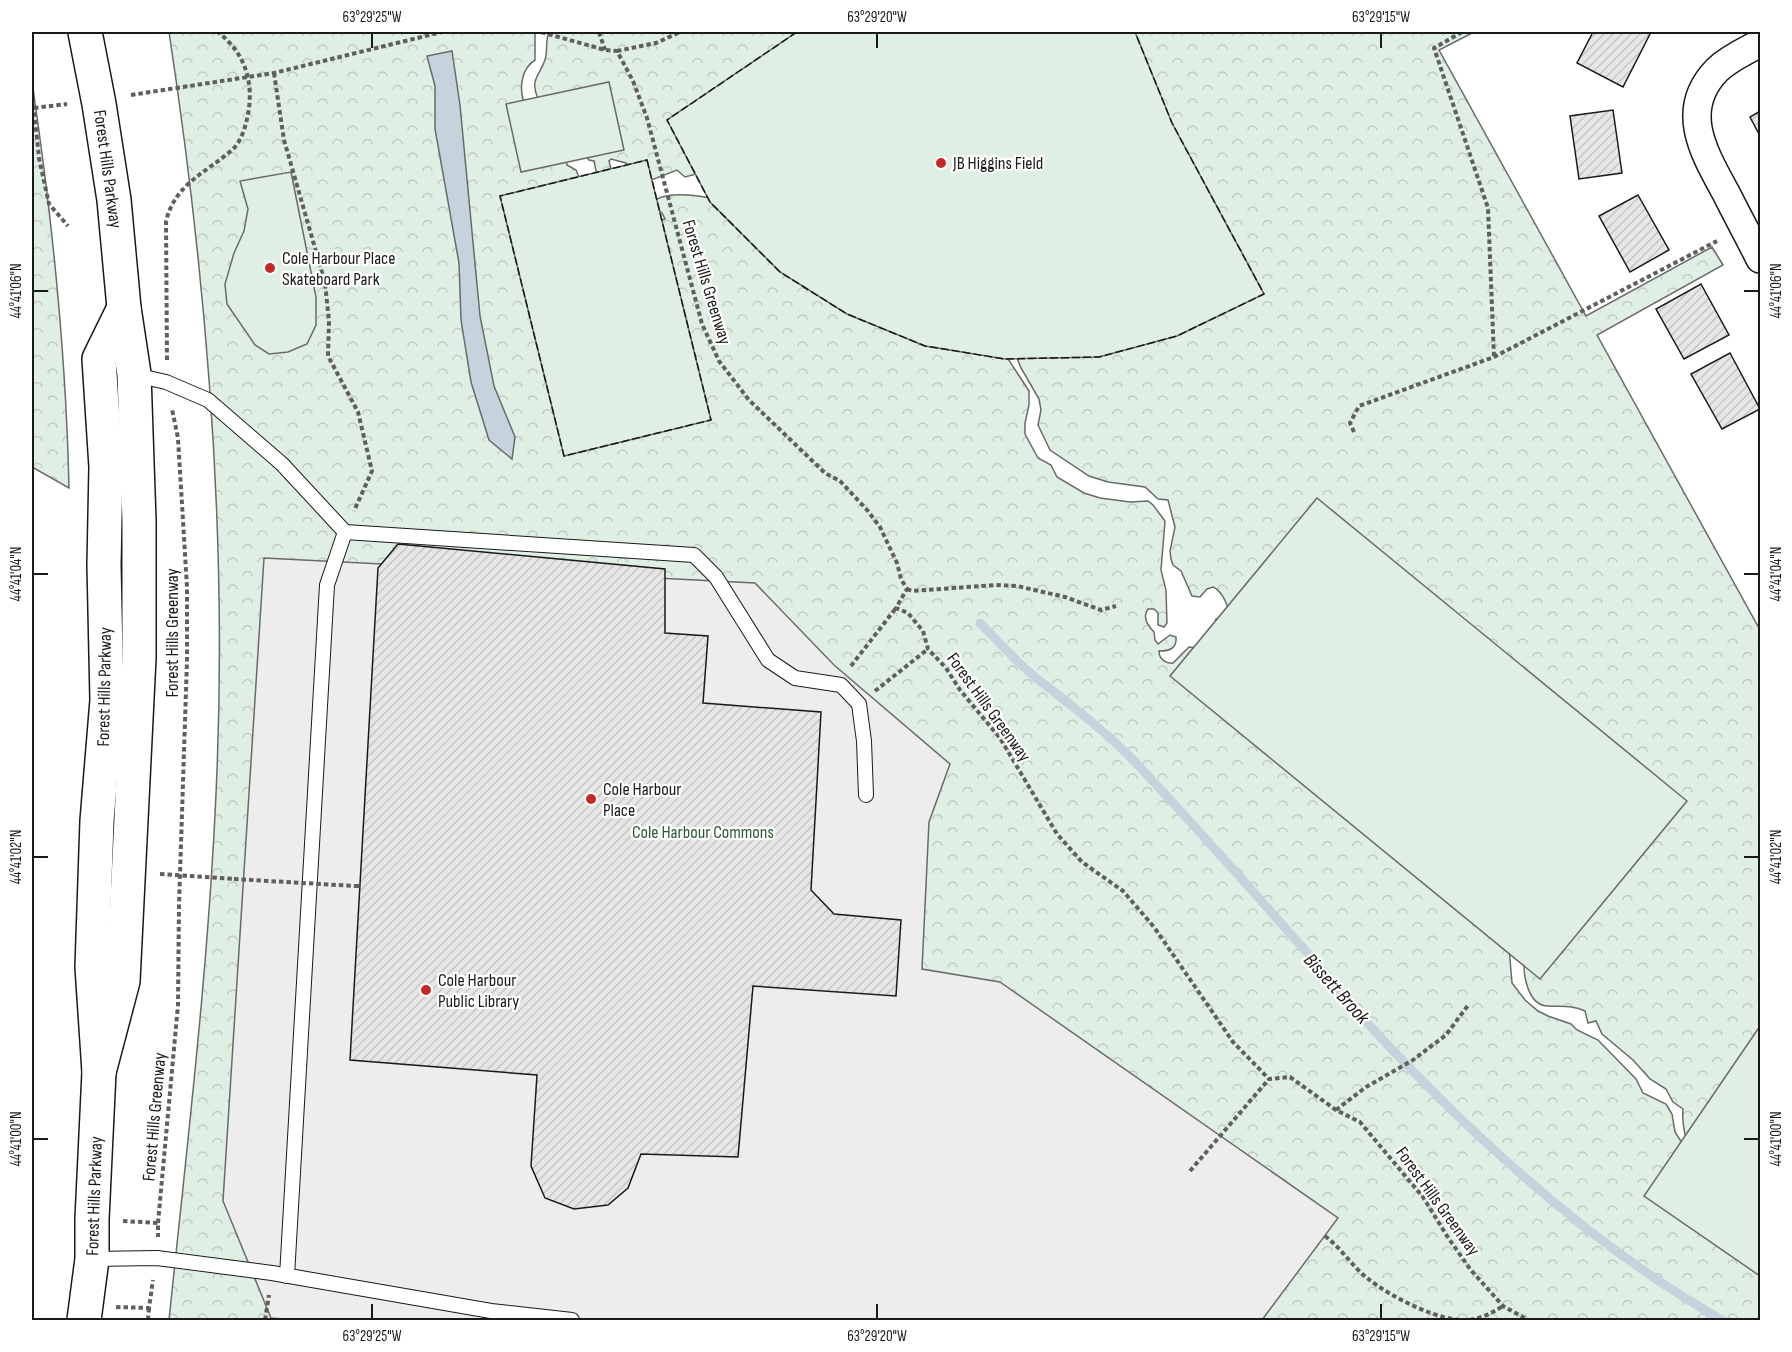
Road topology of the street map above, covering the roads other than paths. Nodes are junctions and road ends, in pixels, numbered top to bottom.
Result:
1 (85, 32) edge
2 (1761, 43) edge
3 (1761, 259) edge
4 (123, 308) junction
5 (134, 374) junction
6 (345, 532) junction
7 (866, 795) dead end
8 (99, 1072) junction
9 (92, 1259) junction
10 (287, 1276) junction
11 (84, 1320) edge
12 (572, 1320) edge

1 - 4 main road, Forest Hills Parkway
2 - 3 street
4 - 5 main road, Forest Hills Parkway
4 - 8 main road, Forest Hills Parkway
5 - 6 lane
5 - 8 main road, Forest Hills Parkway
6 - 7 lane
6 - 10 lane
8 - 9 main road, Forest Hills Parkway
9 - 10 lane
9 - 11 main road, Forest Hills Parkway
10 - 12 lane

